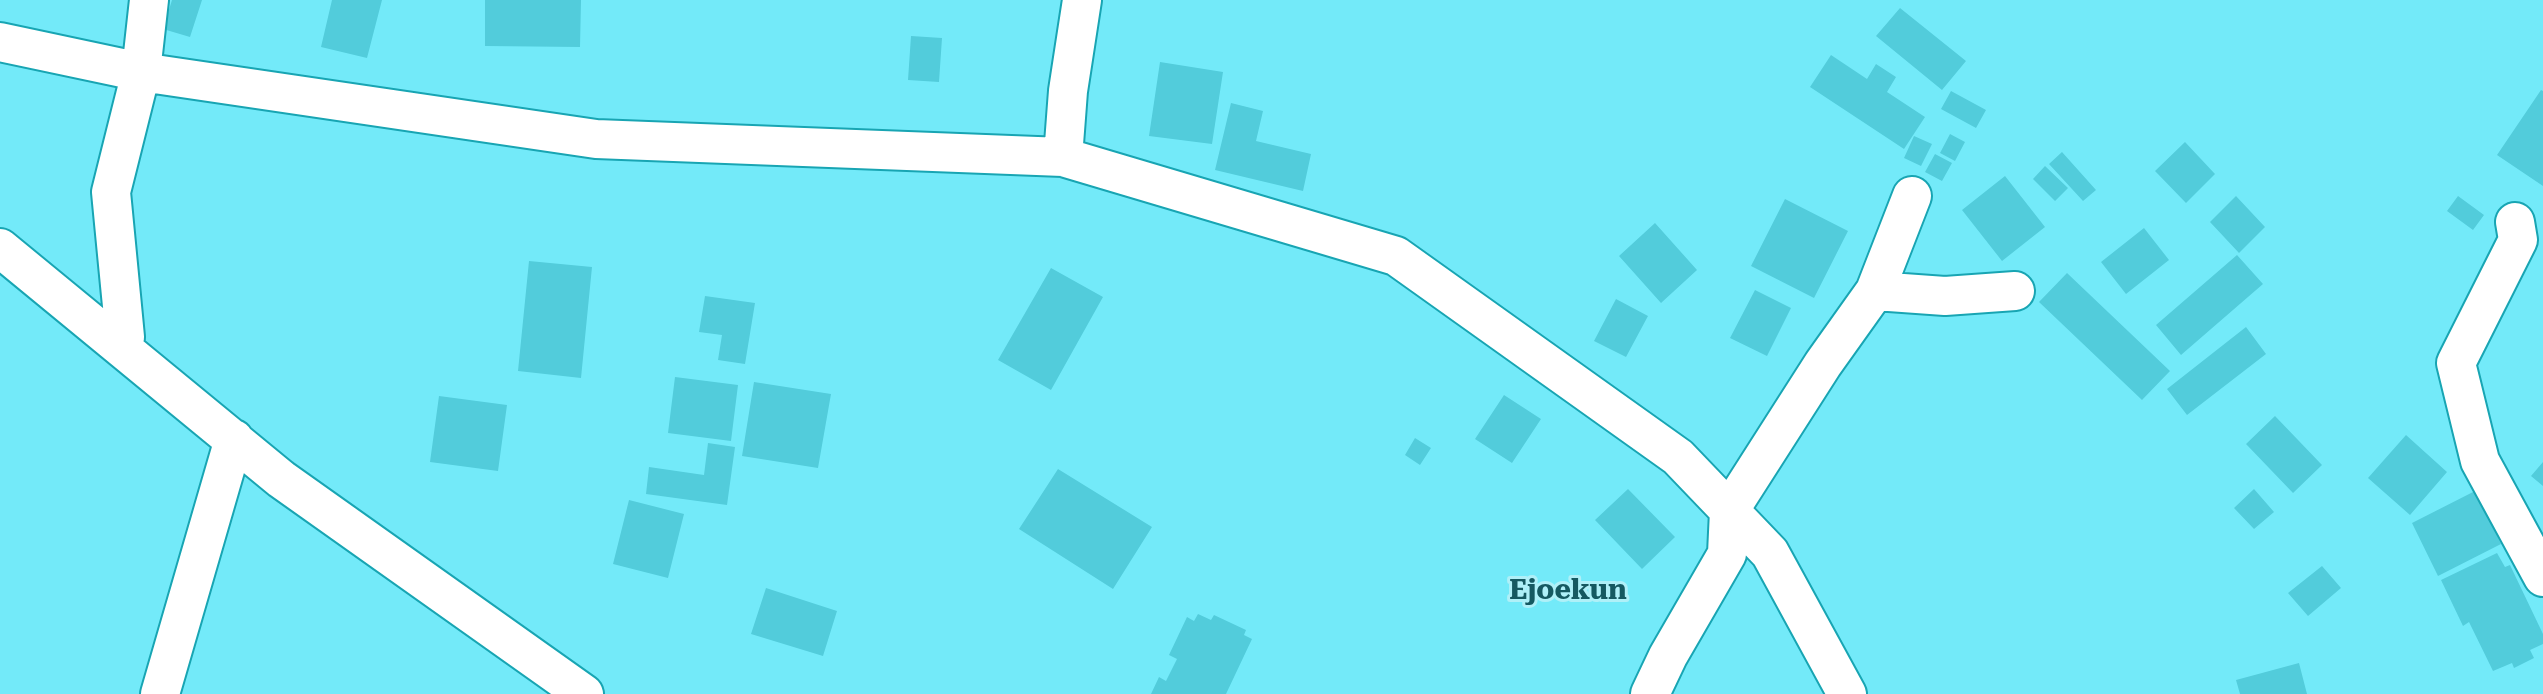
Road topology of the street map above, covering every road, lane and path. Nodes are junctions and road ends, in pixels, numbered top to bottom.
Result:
1 (149, 0) edge
2 (1082, 0) edge
3 (0, 42) edge
4 (141, 72) junction
5 (1063, 158) junction
6 (1912, 196) dead end
7 (2515, 222) dead end
8 (0, 248) edge
9 (2015, 290) dead end
10 (1875, 291) junction
11 (122, 348) junction
12 (234, 439) junction
13 (1729, 511) junction
14 (2543, 577) edge
15 (160, 694) edge
16 (584, 694) edge
17 (1650, 694) edge
18 (1847, 694) edge

1 - 4 street
2 - 5 street
3 - 4 street
4 - 5 street
4 - 11 street
5 - 13 street
6 - 10 street
7 - 14 street
8 - 11 street
9 - 10 street
10 - 13 street
11 - 12 street
12 - 15 street
12 - 16 street
13 - 17 street
13 - 18 street

